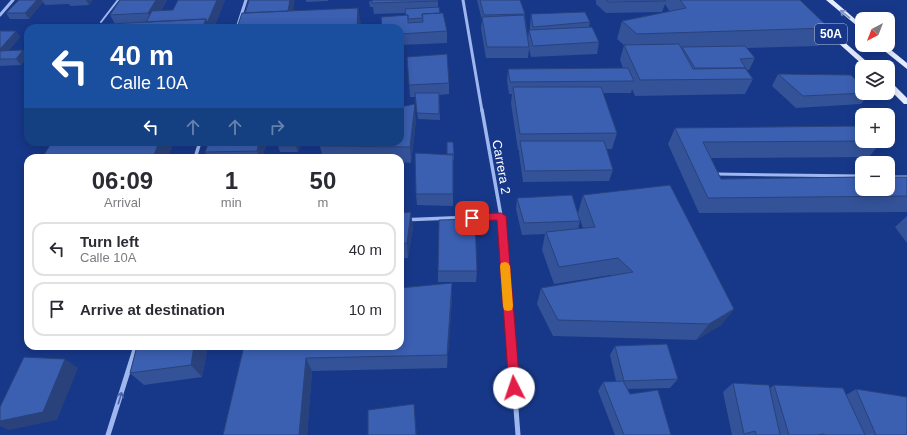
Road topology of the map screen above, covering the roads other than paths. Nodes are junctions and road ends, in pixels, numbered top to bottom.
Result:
1 (14, 0) edge
2 (118, 0) edge
3 (246, 0) edge
4 (463, 0) edge
5 (829, 0) edge
6 (0, 15) edge
7 (811, 16) edge
8 (101, 22) dead end
9 (855, 22) edge
10 (238, 24) edge
11 (890, 52) edge
12 (860, 60) edge
13 (907, 67) edge
14 (895, 91) edge
15 (907, 102) edge
16 (714, 174) edge
17 (855, 176) edge
18 (895, 177) edge
19 (907, 177) edge
20 (501, 216) junction
21 (404, 220) edge
22 (135, 350) edge
23 (108, 435) edge
24 (518, 435) edge

1 - 6 street
2 - 8 lane
3 - 10 street
4 - 20 street, Carrera 2
9 -> 5 main road, 50A
7 - 12 main road, 50A
11 - 13 main road
14 - 15 main road
16 - 17 lane
18 - 19 lane
20 - 21 street
20 - 24 street, Carrera 2
23 -> 22 street

